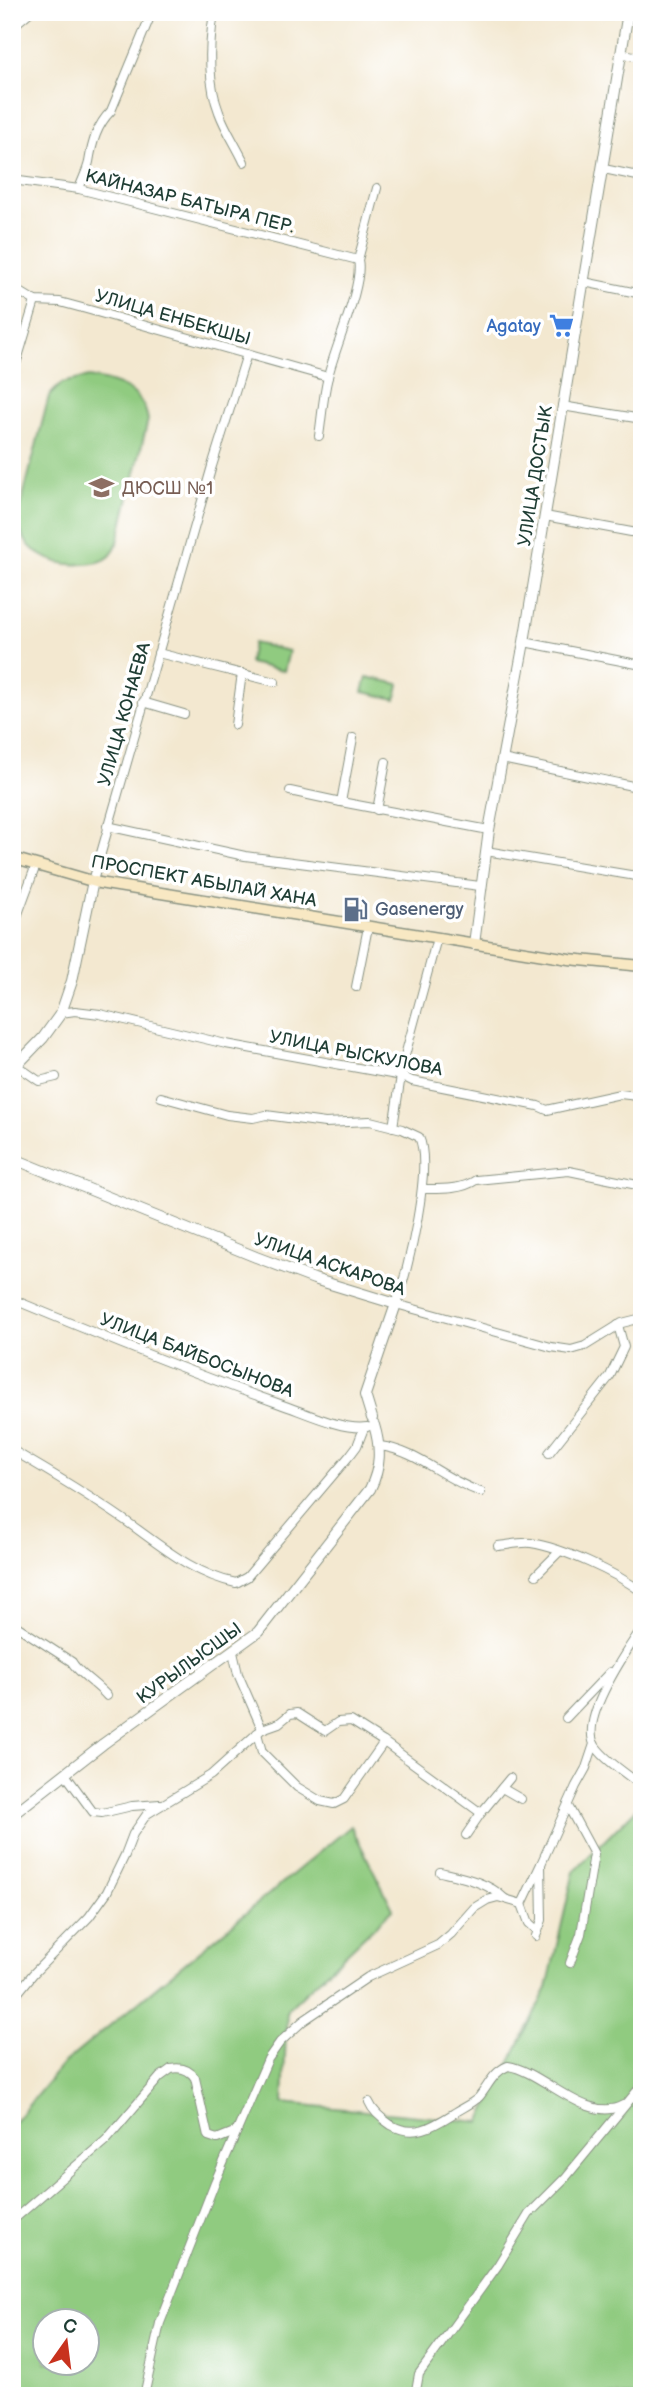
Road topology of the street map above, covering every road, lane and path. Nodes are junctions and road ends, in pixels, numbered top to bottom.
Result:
1 (30, 12) edge
2 (152, 12) edge
3 (214, 12) edge
4 (628, 12) edge
5 (12, 27) edge
6 (621, 53) junction
7 (642, 58) edge
8 (244, 162) dead end
9 (604, 169) junction
10 (642, 177) edge
11 (12, 180) edge
12 (377, 188) dead end
13 (79, 189) junction
14 (358, 260) junction
15 (584, 282) junction
16 (12, 287) edge
17 (642, 294) edge
18 (35, 301) junction
19 (247, 354) junction
20 (12, 377) edge
21 (328, 377) junction
22 (562, 406) junction
23 (642, 419) edge
24 (319, 436) dead end
25 (545, 516) junction
26 (642, 534) edge
27 (523, 642) junction
28 (158, 653) junction
29 (642, 665) edge
30 (242, 674) junction
31 (275, 682) dead end
32 (143, 702) junction
33 (184, 714) dead end
34 (235, 725) dead end
35 (353, 738) dead end
36 (502, 759) junction
37 (386, 762) dead end
38 (642, 788) edge
39 (290, 791) dead end
40 (341, 802) junction
41 (377, 810) junction
42 (107, 826) junction
43 (489, 831) junction
44 (486, 851) junction
45 (12, 858) edge
46 (36, 865) junction
47 (642, 877) edge
48 (93, 881) junction
49 (480, 887) junction
50 (368, 927) junction
51 (12, 930) edge
52 (437, 938) junction
53 (474, 944) junction
54 (642, 966) edge
55 (356, 987) dead end
56 (61, 1013) junction
57 (14, 1068) edge
58 (402, 1076) junction
59 (56, 1077) dead end
60 (161, 1097) dead end
61 (642, 1101) edge
62 (393, 1127) junction
63 (12, 1159) edge
64 (642, 1186) edge
65 (423, 1189) junction
66 (12, 1191) edge
67 (12, 1299) edge
68 (396, 1304) junction
69 (642, 1318) edge
70 (618, 1325) junction
71 (370, 1424) junction
72 (380, 1446) junction
73 (12, 1450) edge
74 (548, 1453) dead end
75 (481, 1492) dead end
76 (498, 1546) dead end
77 (559, 1552) junction
78 (536, 1575) dead end
79 (642, 1592) edge
80 (12, 1623) edge
81 (642, 1628) edge
82 (233, 1652) junction
83 (617, 1664) junction
84 (107, 1696) dead end
85 (566, 1718) dead end
86 (260, 1731) junction
87 (384, 1742) junction
88 (594, 1745) junction
89 (65, 1774) junction
90 (510, 1778) dead end
91 (642, 1786) edge
92 (502, 1788) junction
93 (521, 1799) dead end
94 (162, 1804) junction
95 (568, 1806) junction
96 (481, 1813) junction
97 (12, 1815) edge
98 (466, 1835) dead end
99 (541, 1864) junction
100 (440, 1872) dead end
101 (504, 1898) junction
102 (522, 1904) junction
103 (570, 1963) dead end
104 (12, 2000) edge
105 (642, 2085) edge
106 (369, 2102) dead end
107 (626, 2103) junction
108 (237, 2131) junction
109 (12, 2221) edge
110 (144, 2396) edge
111 (415, 2396) edge

1 - 5 street
2 - 13 street
3 - 8 street
4 - 6 street, УЛИЦА ДОСТЫК
6 - 7 street
6 - 9 street, УЛИЦА ДОСТЫК
9 - 10 street
9 - 15 street, УЛИЦА ДОСТЫК
11 - 13 street, КАЙНАЗАР БАТЫРА ПЕР.
12 - 14 street
13 - 14 street, КАЙНАЗАР БАТЫРА ПЕР.
14 - 21 street
15 - 17 street
15 - 22 street, УЛИЦА ДОСТЫК
16 - 18 street, УЛИЦА ЕНБЕКШЫ
18 - 19 street, УЛИЦА ЕНБЕКШЫ
18 - 20 street
19 - 21 street, УЛИЦА ЕНБЕКШЫ
19 - 28 street, УЛИЦА КОНАЕВА
21 - 24 street
22 - 23 street
22 - 25 street, УЛИЦА ДОСТЫК
25 - 26 street
25 - 27 street, УЛИЦА ДОСТЫК
27 - 29 street
27 - 36 street, УЛИЦА ДОСТЫК
28 - 30 street
28 - 32 street, УЛИЦА КОНАЕВА
30 - 31 street
30 - 34 street
32 - 33 street
32 - 42 street, УЛИЦА КОНАЕВА
35 - 40 street
36 - 38 street
36 - 43 street, УЛИЦА ДОСТЫК
37 - 41 street
39 - 40 street
40 - 41 street
41 - 43 street
42 - 48 street, УЛИЦА КОНАЕВА
42 - 49 street
43 - 44 street, УЛИЦА ДОСТЫК
44 - 47 street
44 - 49 street, УЛИЦА ДОСТЫК
45 - 46 main road, ПРОСПЕКТ АБЫЛАЙ ХАНА
46 - 48 main road, ПРОСПЕКТ АБЫЛАЙ ХАНА
46 - 51 street
48 - 50 main road, ПРОСПЕКТ АБЫЛАЙ ХАНА
48 - 56 street, УЛИЦА КОНАЕВА
49 - 53 street, УЛИЦА ДОСТЫК
50 - 52 main road, ПРОСПЕКТ АБЫЛАЙ ХАНА
50 - 55 street
52 - 53 main road, ПРОСПЕКТ АБЫЛАЙ ХАНА
52 - 58 street
53 - 54 main road, ПРОСПЕКТ АБЫЛАЙ ХАНА
56 - 57 street, УЛИЦА КОНАЕВА
56 - 58 street, УЛИЦА РЫСКУЛОВА
57 - 59 street
58 - 61 street, УЛИЦА РЫСКУЛОВА
58 - 62 street
60 - 62 street
62 - 65 street
63 - 66 street
63 - 68 street, УЛИЦА АСКАРОВА
64 - 65 street
65 - 68 street
67 - 71 street, УЛИЦА БАЙБОСЫНОВА
68 - 70 street, УЛИЦА АСКАРОВА
68 - 71 street
69 - 70 street, УЛИЦА АСКАРОВА
70 - 74 street
71 - 72 street
71 - 73 street
72 - 75 street
72 - 82 street, КУРЫЛЫСШЫ
76 - 77 street
77 - 78 street
77 - 79 street
80 - 84 street
81 - 83 street
82 - 86 street
82 - 89 street, КУРЫЛЫСШЫ
83 - 85 street
83 - 88 street
86 - 87 street
86 - 87 street
86 - 94 street
87 - 96 street
88 - 91 street
88 - 95 street
89 - 94 street
89 - 97 street, КУРЫЛЫСШЫ
90 - 92 street
92 - 93 street
92 - 96 street
94 - 104 street
95 - 99 street
95 - 103 street
96 - 98 street
99 - 102 street
99 - 102 street
100 - 101 street
101 - 102 street
101 - 108 street
105 - 107 street
106 - 107 street
107 - 111 street
108 - 109 street
108 - 110 street

